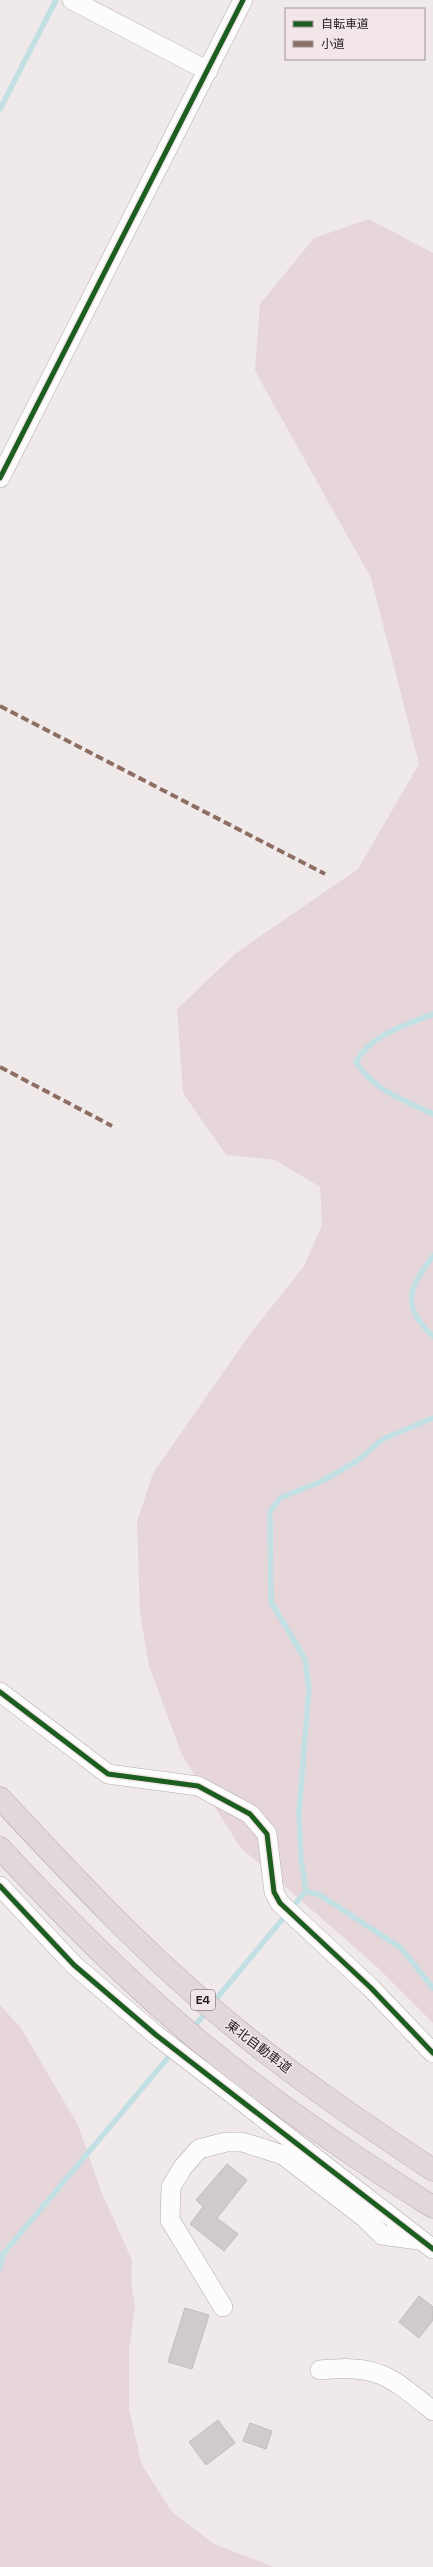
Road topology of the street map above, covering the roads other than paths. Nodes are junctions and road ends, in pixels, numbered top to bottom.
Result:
1 (72, 0) edge
2 (243, 0) edge
3 (208, 71) junction
4 (0, 478) edge
5 (0, 1692) edge
6 (0, 1798) edge
7 (0, 1848) edge
8 (0, 1886) edge
9 (433, 2053) edge
10 (433, 2170) edge
11 (433, 2207) edge
12 (427, 2245) edge
13 (223, 2307) dead end
14 (320, 2370) dead end
15 (433, 2411) edge

1 - 3 street
2 - 3 street
3 - 4 street
5 - 9 street
6 - 10 highway, 東北自動車道 / E4
7 - 11 highway, E4
8 - 12 street
12 - 13 street
14 - 15 street

